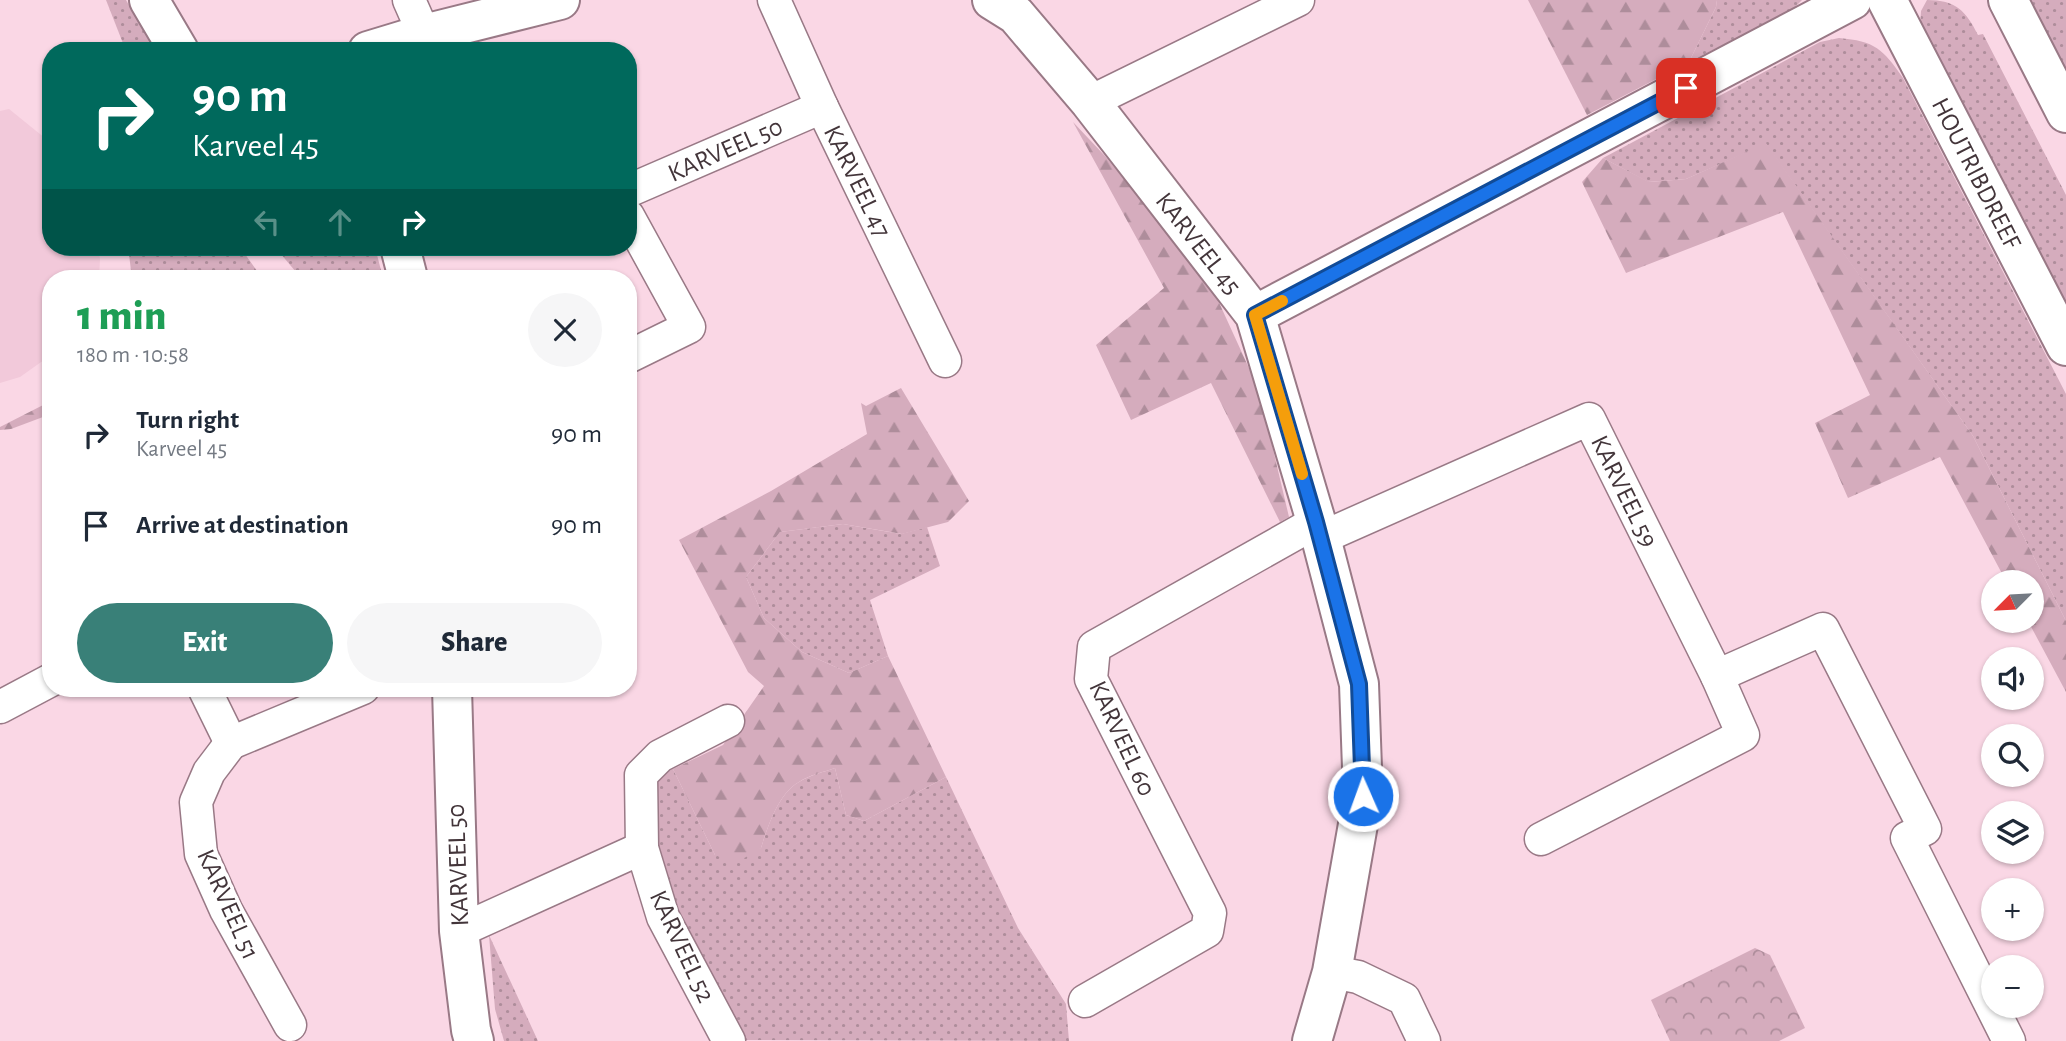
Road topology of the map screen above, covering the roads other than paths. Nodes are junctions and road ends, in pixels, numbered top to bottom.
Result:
1 (149, 0) edge
2 (560, 0) edge
3 (774, 0) edge
4 (992, 0) edge
5 (1298, 0) edge
6 (1852, 0) edge
7 (1887, 0) edge
8 (2008, 0) edge
9 (416, 17) edge
10 (173, 42) edge
11 (381, 42) edge
12 (1090, 102) junction
13 (822, 107) junction
14 (2066, 113) edge
15 (637, 187) edge
16 (637, 232) edge
17 (1255, 315) junction
18 (2066, 346) edge
19 (637, 353) edge
20 (945, 361) dead end
21 (1318, 530) junction
22 (1717, 676) junction
23 (42, 685) edge
24 (208, 697) edge
25 (341, 697) edge
26 (452, 697) edge
27 (0, 707) edge
28 (728, 721) dead end
29 (231, 743) junction
30 (1541, 839) dead end
31 (642, 848) junction
32 (459, 931) junction
33 (1332, 972) junction
34 (1085, 1001) dead end
35 (290, 1025) dead end
36 (474, 1041) edge
37 (729, 1041) edge
38 (1312, 1041) edge
39 (1424, 1041) edge
40 (2009, 1041) edge

1 - 10 street
2 - 9 street
3 - 13 street, KARVEEL 47
4 - 12 street, KARVEEL 45
5 - 12 street
6 - 17 street, KARVEEL 45
7 - 18 street, HOUTRIBDREEF
8 - 14 street
9 - 11 street
12 - 17 street, KARVEEL 45
13 - 15 street, KARVEEL 50
13 - 20 street, KARVEEL 47
16 - 19 street
17 - 21 street
21 - 22 street, KARVEEL 59
21 - 33 street
21 - 34 street, KARVEEL 60
22 - 30 street, KARVEEL 59
22 - 40 street
23 - 27 street
24 - 29 street
25 - 29 street
26 - 32 street, KARVEEL 50
28 - 31 street, KARVEEL 52
29 - 35 street, KARVEEL 51
31 - 32 street
31 - 37 street, KARVEEL 52
32 - 36 street, KARVEEL 50
33 - 38 street
33 - 39 street

